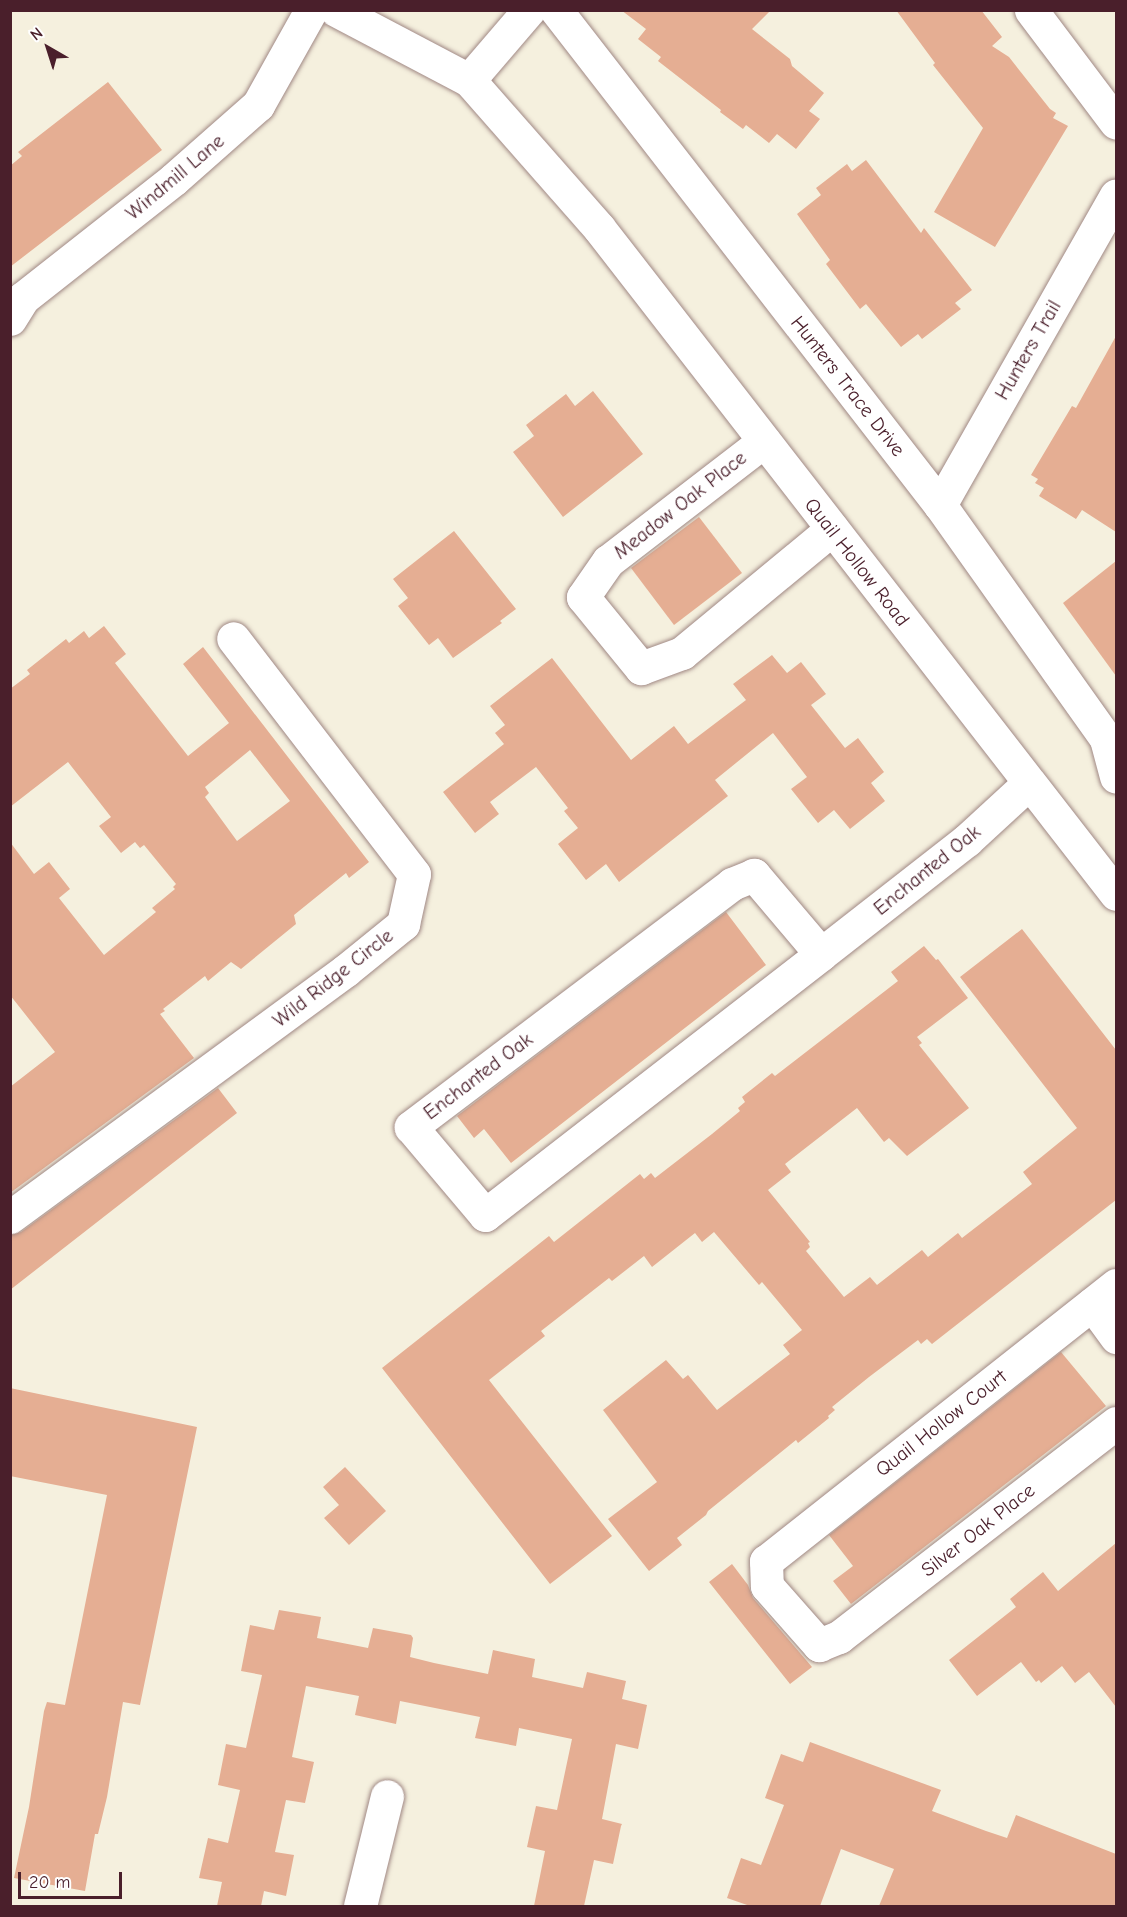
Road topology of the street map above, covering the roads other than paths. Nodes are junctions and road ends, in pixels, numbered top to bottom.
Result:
1 (310, 10) edge
2 (336, 10) edge
3 (529, 10) edge
4 (556, 10) edge
5 (1031, 10) edge
6 (469, 80) junction
7 (1116, 123) edge
8 (1116, 195) edge
9 (10, 319) edge
10 (764, 441) junction
11 (940, 505) junction
12 (832, 529) junction
13 (233, 638) dead end
14 (1116, 777) edge
15 (1029, 783) junction
16 (1116, 894) edge
17 (821, 954) junction
18 (10, 1217) edge
19 (1104, 1295) edge
20 (1116, 1337) edge
21 (1116, 1423) edge
22 (839, 1637) joint
23 (387, 1796) dead end
24 (360, 1906) edge

1 - 9 street, Windmill Lane
2 - 6 street
3 - 6 street
4 - 11 street, Hunters Trace Drive
5 - 7 street
6 - 10 street, Quail Hollow Road
8 - 11 street, Hunters Trail
10 - 12 street, Quail Hollow Road
10 - 12 street, Meadow Oak Place
11 - 14 street, Hunters Trace Drive
12 - 15 street, Quail Hollow Road
13 - 18 street, Wild Ridge Circle
15 - 16 street, Quail Hollow Road
15 - 17 street, Enchanted Oak
17 - 17 street, Enchanted Oak
19 - 20 street
19 - 22 street, Quail Hollow Court
21 - 22 street, Silver Oak Place
23 - 24 street

